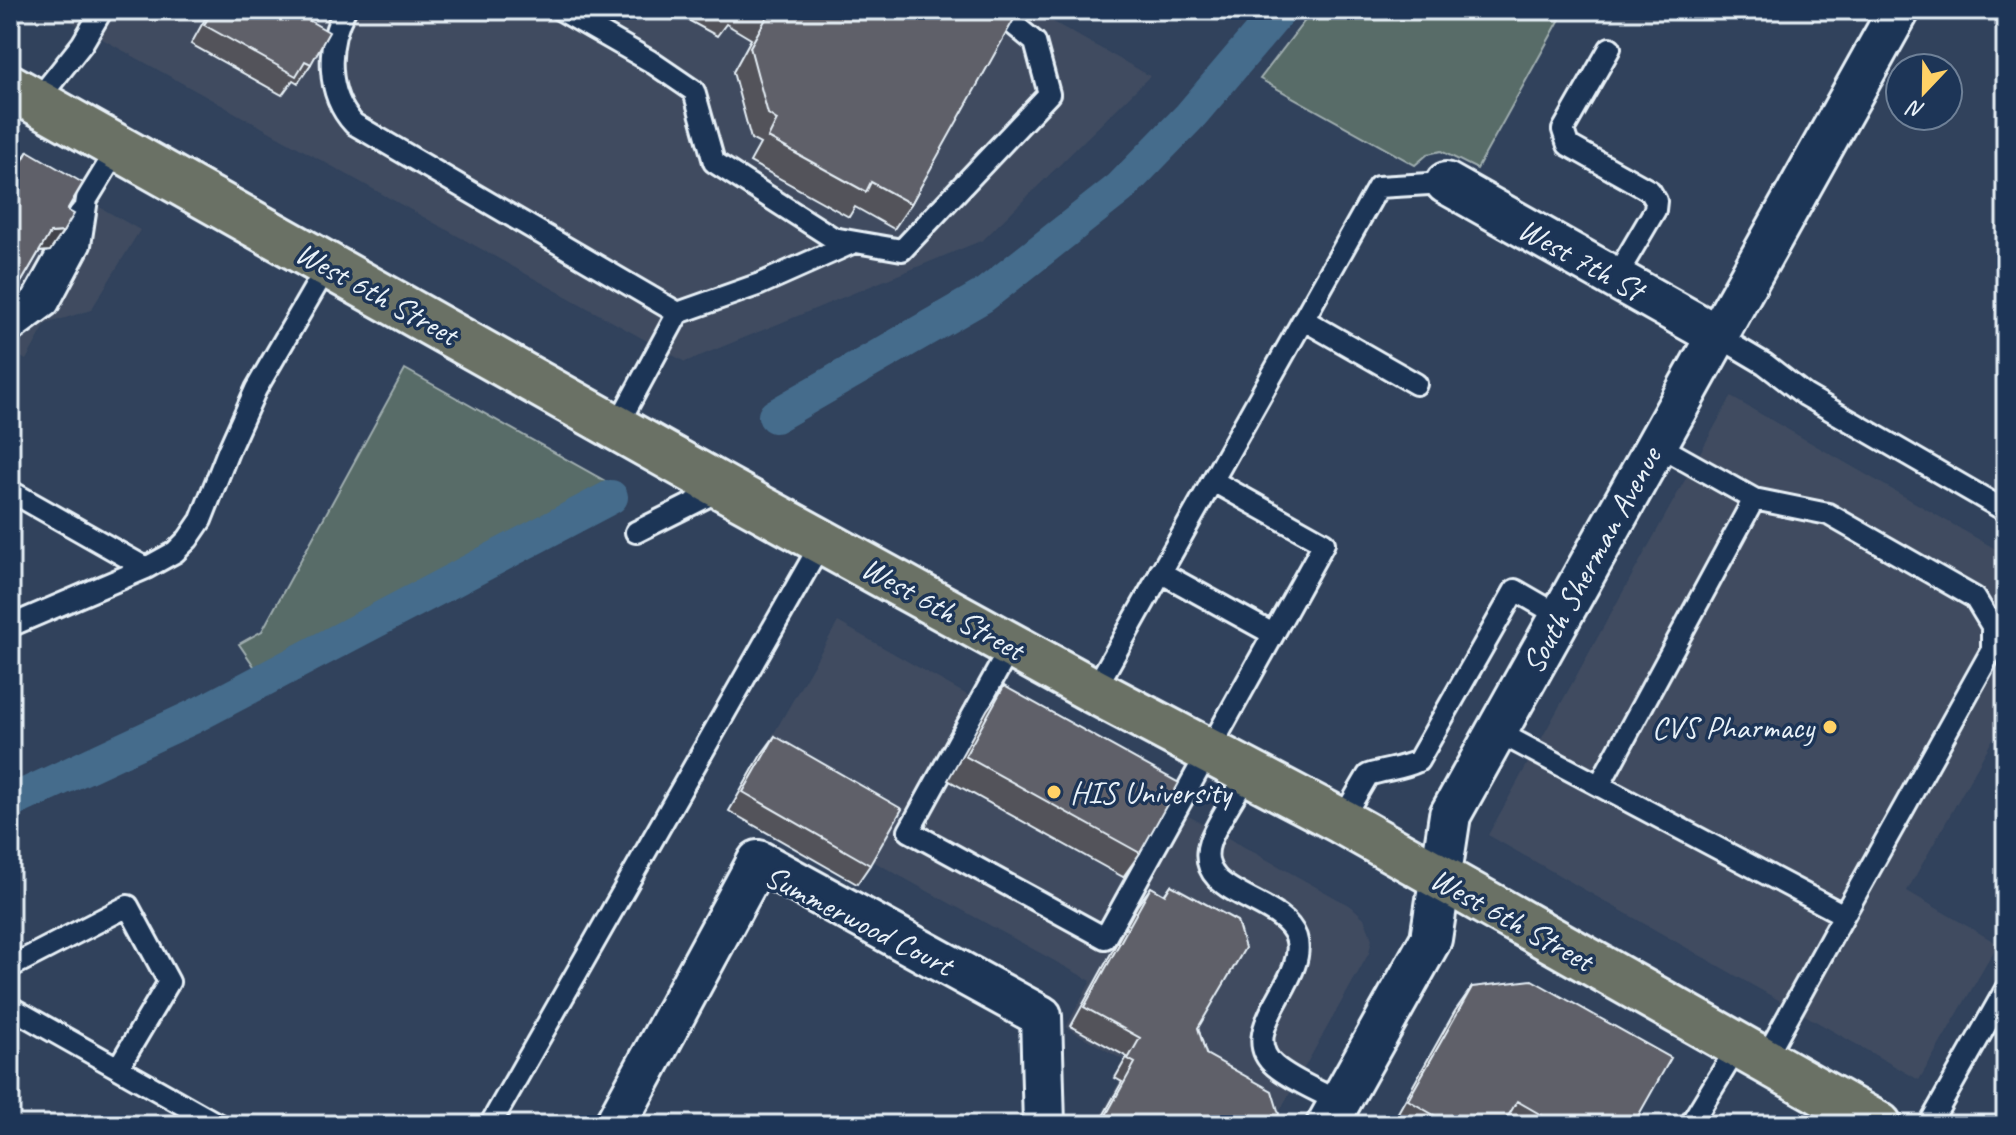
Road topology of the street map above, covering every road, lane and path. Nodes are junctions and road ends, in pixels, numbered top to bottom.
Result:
1 (102, 10) edge
2 (345, 10) edge
3 (561, 10) edge
4 (996, 10) edge
5 (1899, 10) edge
6 (1610, 48) dead end
7 (17, 92) edge
8 (118, 148) junction
9 (1446, 183) joint
10 (87, 199) junction
11 (852, 243) junction
12 (328, 265) junction
13 (1615, 278) junction
14 (10, 310) edge
15 (678, 313) junction
16 (1304, 320) junction
17 (10, 333) edge
18 (1716, 335) junction
19 (1416, 384) dead end
20 (617, 426) junction
21 (1656, 444) junction
22 (1213, 481) junction
23 (724, 488) junction
24 (10, 491) edge
25 (1754, 499) junction
26 (2006, 511) edge
27 (636, 532) dead end
28 (822, 542) junction
29 (146, 568) junction
30 (1160, 572) junction
31 (1560, 616) junction
32 (10, 626) edge
33 (1273, 634) junction
34 (1011, 646) junction
35 (1094, 691) junction
36 (1496, 731) junction
37 (1209, 751) junction
38 (1249, 771) junction
39 (1600, 784) junction
40 (1341, 821) junction
41 (1440, 878) junction
42 (1844, 915) junction
43 (10, 967) edge
44 (2006, 989) edge
45 (10, 1007) edge
46 (1751, 1053) junction
47 (118, 1068) junction
48 (1333, 1114) edge
49 (219, 1125) edge
50 (490, 1125) edge
51 (615, 1125) edge
52 (1044, 1125) edge
53 (1690, 1125) edge
54 (1879, 1125) edge
55 (1929, 1125) edge

1 - 7 lane
2 - 15 lane
3 - 11 lane
4 - 11 lane
5 - 18 street, South Sherman Avenue
6 - 13 lane
7 - 8 main road, West 6th Street
8 - 10 lane
8 - 12 main road, West 6th Street
9 - 13 street, West 7th St
9 - 16 lane
10 - 14 lane
10 - 17 lane
11 - 15 lane
12 - 20 main road, West 6th Street
12 - 29 lane
13 - 18 street, West 7th St
15 - 20 lane
16 - 19 lane
16 - 22 lane
18 - 21 street, South Sherman Avenue
18 - 26 lane
20 - 23 main road, West 6th Street
21 - 25 lane
21 - 31 street, South Sherman Avenue
22 - 30 lane
22 - 33 lane
23 - 27 lane
23 - 28 main road, West 6th Street
24 - 29 lane
25 - 39 lane
25 - 42 lane
28 - 34 main road, West 6th Street
28 - 50 lane
29 - 32 lane
30 - 33 lane
30 - 35 lane
31 - 36 street, South Sherman Avenue
31 - 40 lane
33 - 37 lane
34 - 35 main road, West 6th Street
34 - 37 lane
35 - 37 main road, West 6th Street
36 - 39 lane
36 - 41 street, South Sherman Avenue
37 - 38 main road, West 6th Street
38 - 40 main road, West 6th Street
38 - 48 lane
39 - 42 lane
40 - 41 main road, West 6th Street
41 - 46 main road, West 6th Street
41 - 48 street, South Sherman Avenue
42 - 46 lane
43 - 47 lane
44 - 55 lane
45 - 47 lane
46 - 53 lane
46 - 54 main road, West 6th Street
47 - 49 lane
51 - 52 street, Summerwood Court

